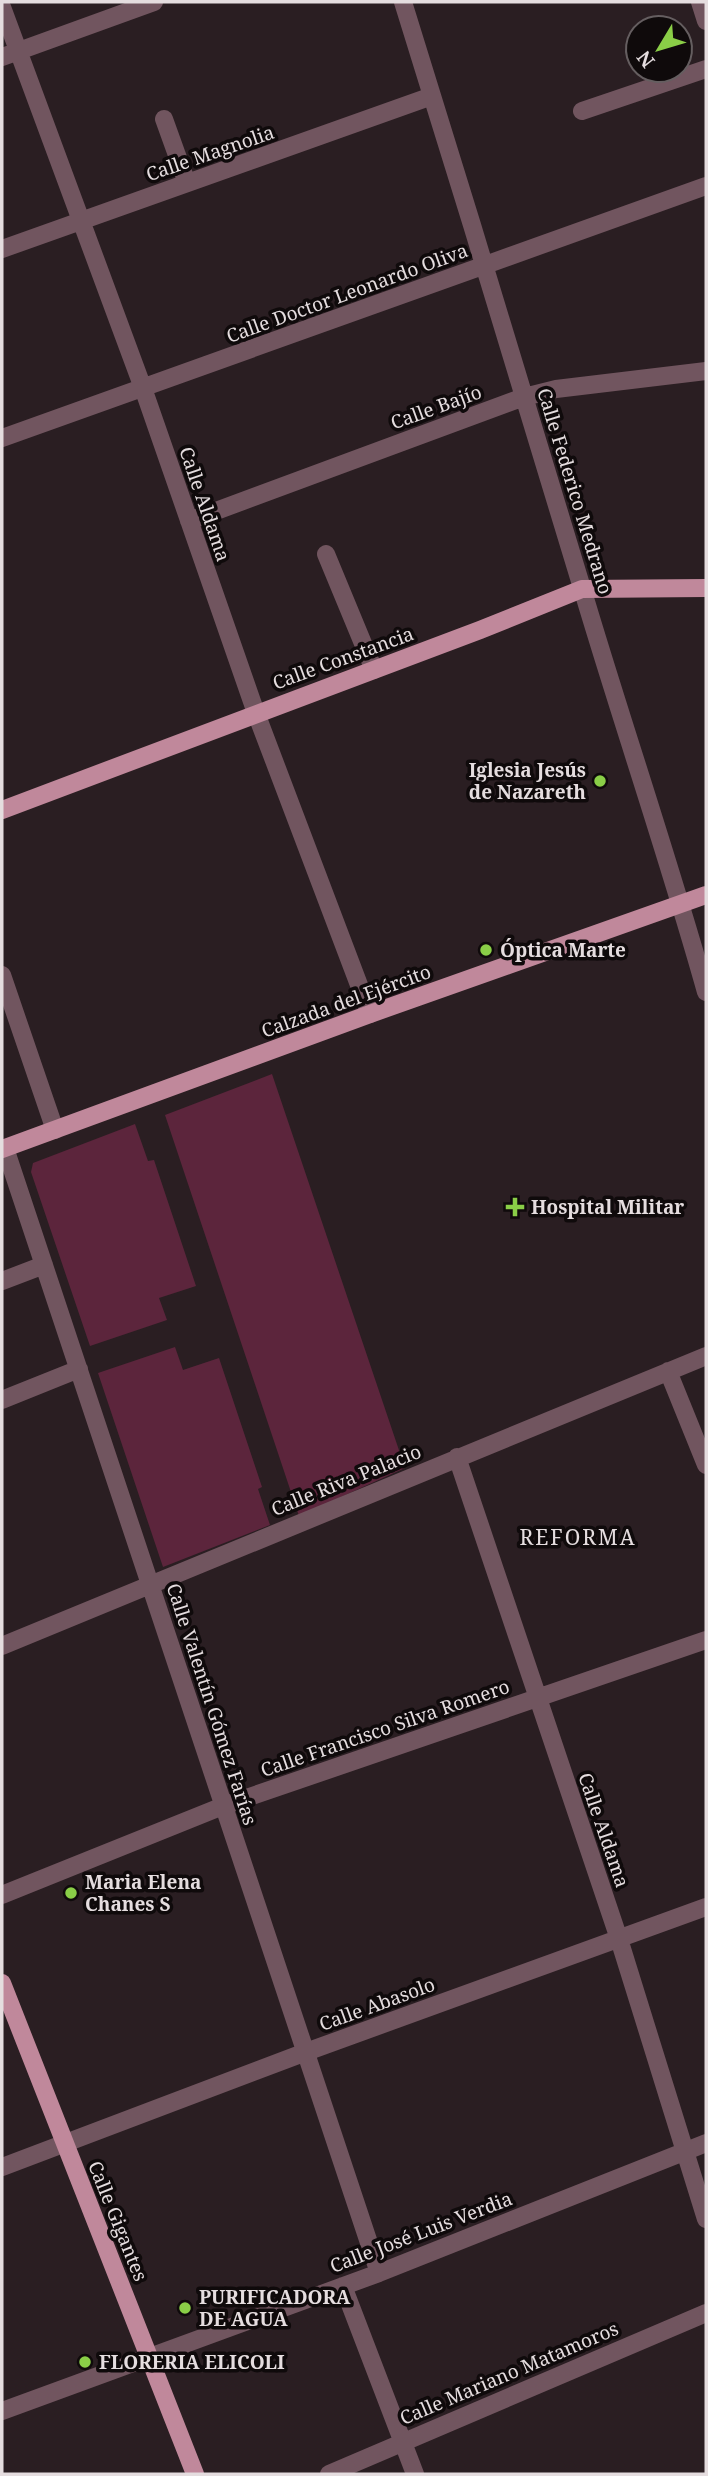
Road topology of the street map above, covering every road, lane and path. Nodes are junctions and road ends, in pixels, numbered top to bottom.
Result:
1 (154, 2) edge
2 (403, 2) edge
3 (700, 2) edge
4 (2, 7) edge
5 (706, 22) edge
6 (10, 54) edge
7 (706, 69) edge
8 (432, 96) junction
9 (582, 111) dead end
10 (164, 119) dead end
11 (187, 183) junction
12 (706, 186) edge
13 (82, 220) junction
14 (2, 249) edge
15 (485, 265) junction
16 (706, 371) edge
17 (143, 388) junction
18 (524, 397) junction
19 (2, 438) edge
20 (189, 521) junction
21 (326, 554) dead end
22 (706, 588) edge
23 (582, 589) junction
24 (374, 670) junction
25 (256, 713) junction
26 (2, 810) edge
27 (706, 895) edge
28 (682, 904) junction
29 (2, 975) edge
30 (706, 992) edge
31 (370, 1014) junction
32 (55, 1130) junction
33 (3, 1149) edge
34 (44, 1265) junction
35 (2, 1281) edge
36 (706, 1356) edge
37 (79, 1369) junction
38 (667, 1371) junction
39 (2, 1400) edge
40 (457, 1457) junction
41 (706, 1465) edge
42 (150, 1584) junction
43 (706, 1640) edge
44 (2, 1646) edge
45 (538, 1698) junction
46 (223, 1805) junction
47 (2, 1895) edge
48 (706, 1907) edge
49 (619, 1938) junction
50 (2, 1983) edge
51 (306, 2052) junction
52 (706, 2143) edge
53 (64, 2144) junction
54 (684, 2152) junction
55 (2, 2167) edge
56 (706, 2219) edge
57 (379, 2273) junction
58 (342, 2286) junction
59 (706, 2313) edge
60 (150, 2357) junction
61 (2, 2411) edge
62 (402, 2441) junction
63 (195, 2474) edge
64 (328, 2474) edge
65 (415, 2474) edge

1 - 6 street
2 - 8 street, Calle Federico Medrano
3 - 5 street
4 - 6 street, Calle Aldama
6 - 13 street, Calle Aldama
7 - 9 street
8 - 11 street, Calle Magnolia
8 - 15 street, Calle Federico Medrano
10 - 11 street
11 - 13 street, Calle Magnolia
12 - 15 street, Calle Doctor Leonardo Oliva
13 - 14 street, Calle Magnolia
13 - 17 street, Calle Aldama
15 - 17 street, Calle Doctor Leonardo Oliva
15 - 18 street, Calle Federico Medrano
16 - 18 street, Calle Bajío
17 - 19 street, Calle Doctor Leonardo Oliva
17 - 20 street, Calle Aldama
18 - 20 street, Calle Bajío
18 - 23 street, Calle Federico Medrano
20 - 25 street, Calle Aldama
21 - 24 street
22 - 23 main road, Calle Constancia
23 - 24 main road, Calle Constancia
23 - 28 street, Calle Federico Medrano
24 - 25 main road, Calle Constancia
25 - 26 main road, Calle Constancia
25 - 31 street, Calle Aldama
27 - 28 main road, Calzada del Ejército
28 - 30 street, Calle Federico Medrano
28 - 31 main road, Calzada del Ejército
29 - 32 street
31 - 32 main road, Calzada del Ejército
32 - 33 main road, Calzada del Ejército
33 - 34 street, Calle Valentín Gómez Farías
34 - 35 street
34 - 37 street, Calle Valentín Gómez Farías
36 - 38 street, Calle Riva Palacio
37 - 39 street
37 - 42 street, Calle Valentín Gómez Farías
38 - 40 street, Calle Riva Palacio
38 - 41 street
40 - 42 street, Calle Riva Palacio
40 - 45 street, Calle Aldama
42 - 44 street, Calle Riva Palacio
42 - 46 street, Calle Valentín Gómez Farías
43 - 45 street, Calle Francisco Silva Romero
45 - 46 street, Calle Francisco Silva Romero
45 - 49 street, Calle Aldama
46 - 47 street, Calle Francisco Silva Romero
46 - 51 street, Calle Valentín Gómez Farías
48 - 49 street, Calle Abasolo
49 - 51 street, Calle Abasolo
49 - 54 street, Calle Aldama
50 - 53 main road, Calle Gigantes
51 - 53 street, Calle Abasolo
51 - 57 street, Calle Valentín Gómez Farías
52 - 54 street, Calle José Luis Verdia
53 - 55 street, Calle Abasolo
53 - 60 main road, Calle Gigantes
54 - 56 street, Calle Aldama
54 - 57 street, Calle José Luis Verdia
57 - 58 street, Calle José Luis Verdia
58 - 60 street, Calle José Luis Verdia
58 - 62 street
59 - 62 street, Calle Mariano Matamoros
60 - 61 street, Calle José Luis Verdia
60 - 63 main road, Calle Gigantes
62 - 64 street, Calle Mariano Matamoros
62 - 65 street

